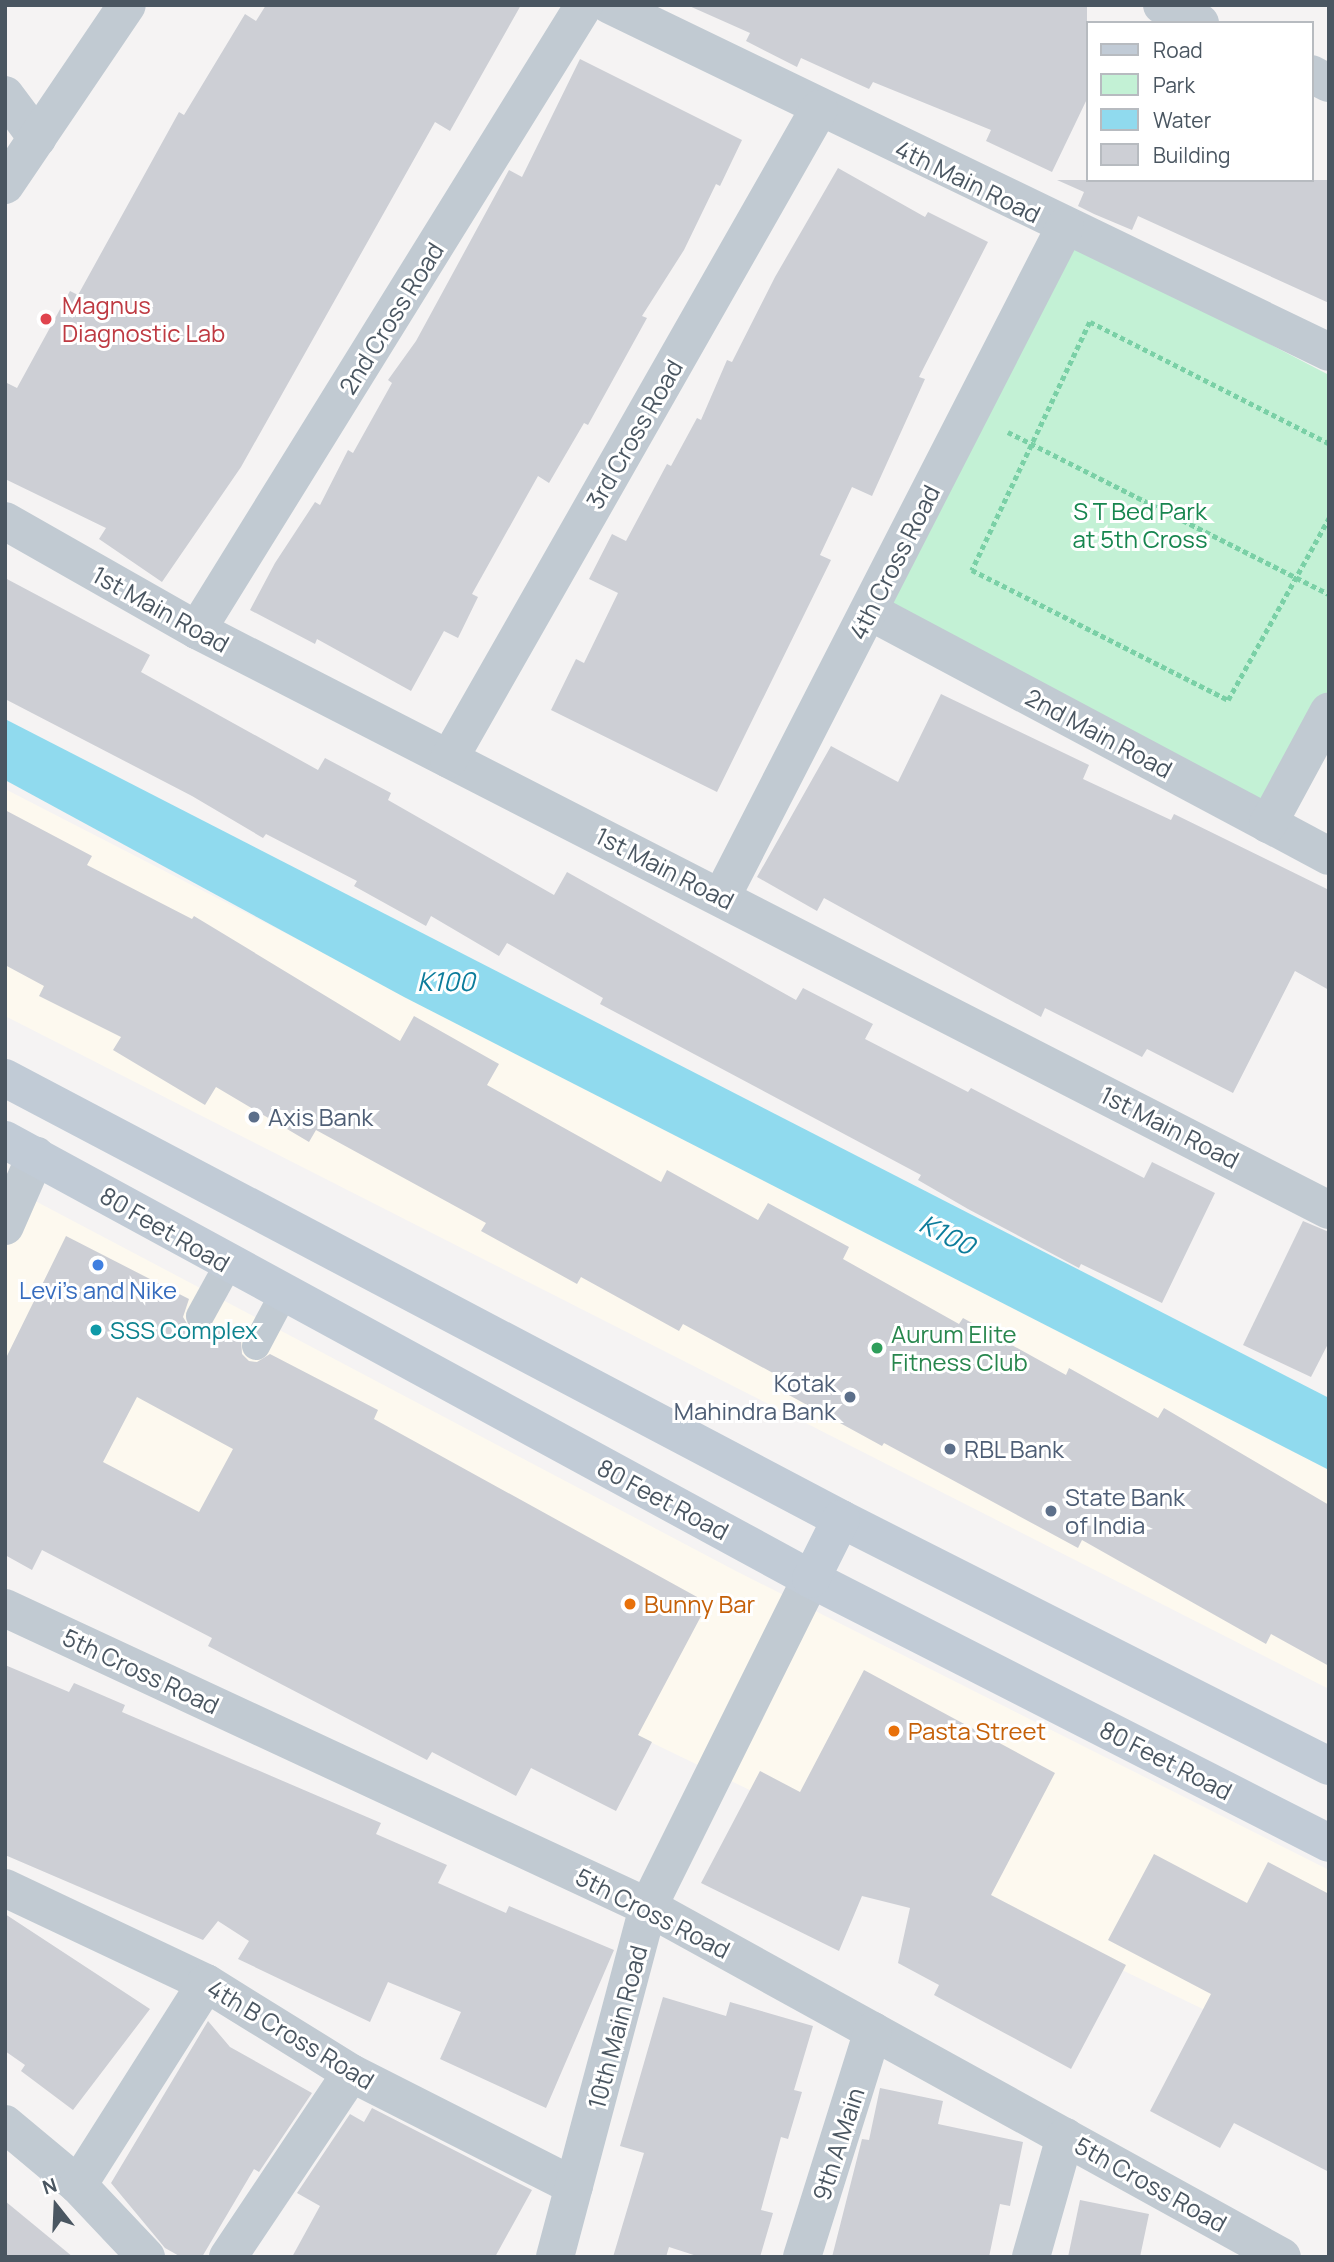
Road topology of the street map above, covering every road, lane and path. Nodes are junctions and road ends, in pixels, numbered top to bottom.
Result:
1 (127, 5) edge
2 (584, 5) edge
3 (610, 5) edge
4 (1162, 5) edge
5 (1196, 21) edge
6 (1313, 76) edge
7 (1329, 83) edge
8 (5, 95) edge
9 (819, 108) junction
10 (37, 138) junction
11 (5, 186) edge
12 (1065, 227) junction
13 (1329, 352) edge
14 (1032, 443) junction
15 (1329, 444) edge
16 (1329, 518) edge
17 (5, 521) edge
18 (1297, 575) junction
19 (1329, 594) edge
20 (869, 611) junction
21 (197, 630) junction
22 (1329, 711) edge
23 (449, 759) junction
24 (1268, 824) junction
25 (1329, 856) edge
26 (722, 897) junction
27 (5, 1078) edge
28 (21, 1148) edge
29 (1329, 1209) edge
30 (5, 1226) edge
31 (288, 1228) junction
32 (257, 1281) junction
33 (200, 1316) dead end
34 (256, 1346) dead end
35 (841, 1519) junction
36 (811, 1579) junction
37 (5, 1608) edge
38 (1329, 1766) edge
39 (1329, 1843) edge
40 (5, 1888) edge
41 (648, 1907) junction
42 (206, 1983) junction
43 (873, 2031) junction
44 (351, 2073) junction
45 (5, 2124) edge
46 (1065, 2137) junction
47 (78, 2185) junction
48 (574, 2186) junction
49 (146, 2257) edge
50 (228, 2257) edge
51 (555, 2257) edge
52 (802, 2257) edge
53 (1031, 2257) edge
54 (1282, 2257) edge

1 - 10 street
2 - 21 street, 2nd Cross Road
3 - 9 street, 4th Main Road
4 - 5 street
6 - 7 street
8 - 10 street
9 - 12 street, 4th Main Road
9 - 23 street, 3rd Cross Road
10 - 11 street
12 - 13 street, 4th Main Road
12 - 20 street, 4th Cross Road
14 - 15 path
14 - 18 path
14 - 18 path
16 - 18 path
17 - 21 street, 1st Main Road
18 - 19 path
20 - 24 street, 2nd Main Road
20 - 26 street, 4th Cross Road
21 - 23 street, 1st Main Road
22 - 24 street
23 - 26 street, 1st Main Road
24 - 25 street, 2nd Main Road
26 - 29 street, 1st Main Road
27 - 31 main road
28 - 30 street
28 - 32 main road, 80 Feet Road
31 - 32 main road
31 - 35 main road
32 - 33 lane
32 - 34 lane
32 - 36 main road, 80 Feet Road
35 - 36 main road
35 - 38 main road
36 - 39 main road, 80 Feet Road
36 - 41 street, 10th Main Road
37 - 41 street, 5th Cross Road
40 - 42 street, 4th B Cross Road
41 - 43 street, 5th Cross Road
41 - 48 street, 10th Main Road
42 - 44 street, 4th B Cross Road
42 - 47 street
43 - 46 street, 5th Cross Road
43 - 52 street, 9th A Main
44 - 48 street, 4th B Cross Road
44 - 50 street
45 - 47 street
46 - 53 street
46 - 54 street, 5th Cross Road
47 - 49 street
48 - 51 street, 10th Main Road

